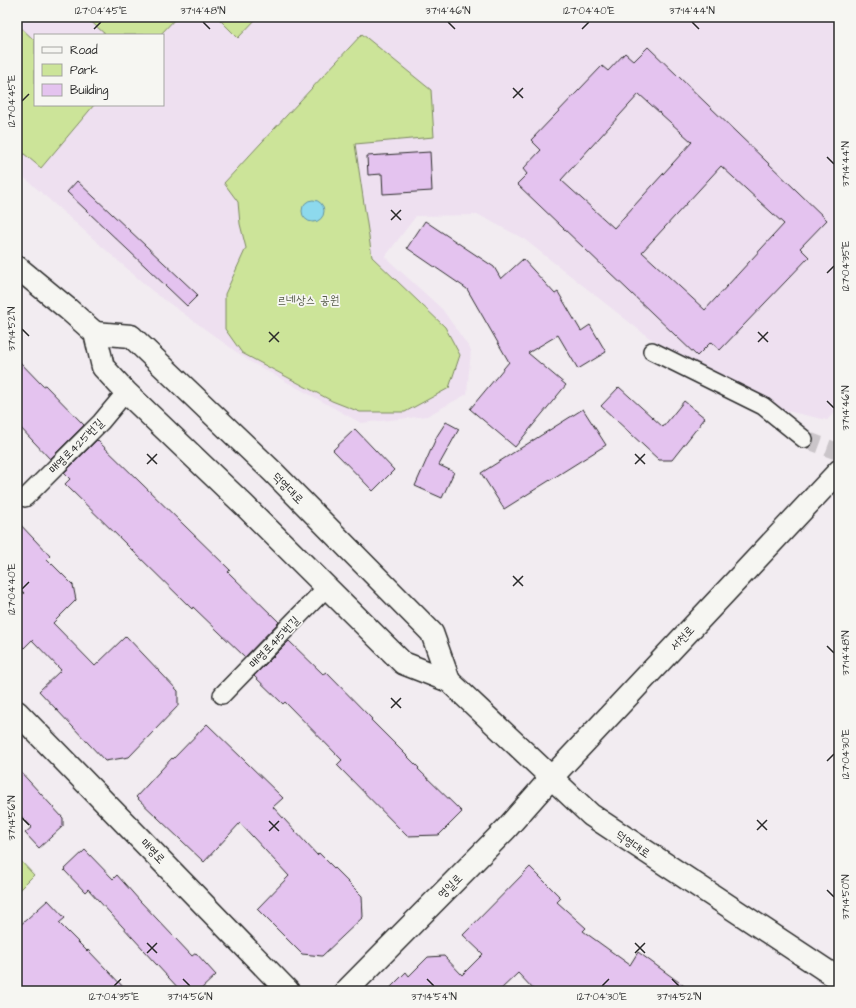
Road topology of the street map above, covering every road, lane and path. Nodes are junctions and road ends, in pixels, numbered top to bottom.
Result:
1 (17, 267) edge
2 (95, 333) junction
3 (652, 351) dead end
4 (126, 392) junction
5 (804, 439) tunnel mouth
6 (839, 471) edge
7 (25, 498) dead end
8 (326, 588) junction
9 (449, 681) junction
10 (222, 695) dead end
11 (17, 712) edge
12 (551, 778) junction
13 (839, 979) edge
14 (288, 991) edge
15 (346, 991) edge

1 - 2 main road
2 - 4 main road, 덕영대로
2 - 9 main road, 덕영대로
3 - 5 street
4 - 7 street, 매영로425번길
4 - 8 main road, 덕영대로
6 - 12 main road, 서천로
8 - 9 main road, 덕영대로
8 - 10 street, 매영로415번길
9 - 12 main road, 덕영대로
11 - 14 main road, 매영로
12 - 13 main road, 덕영대로
12 - 15 main road, 영일로

